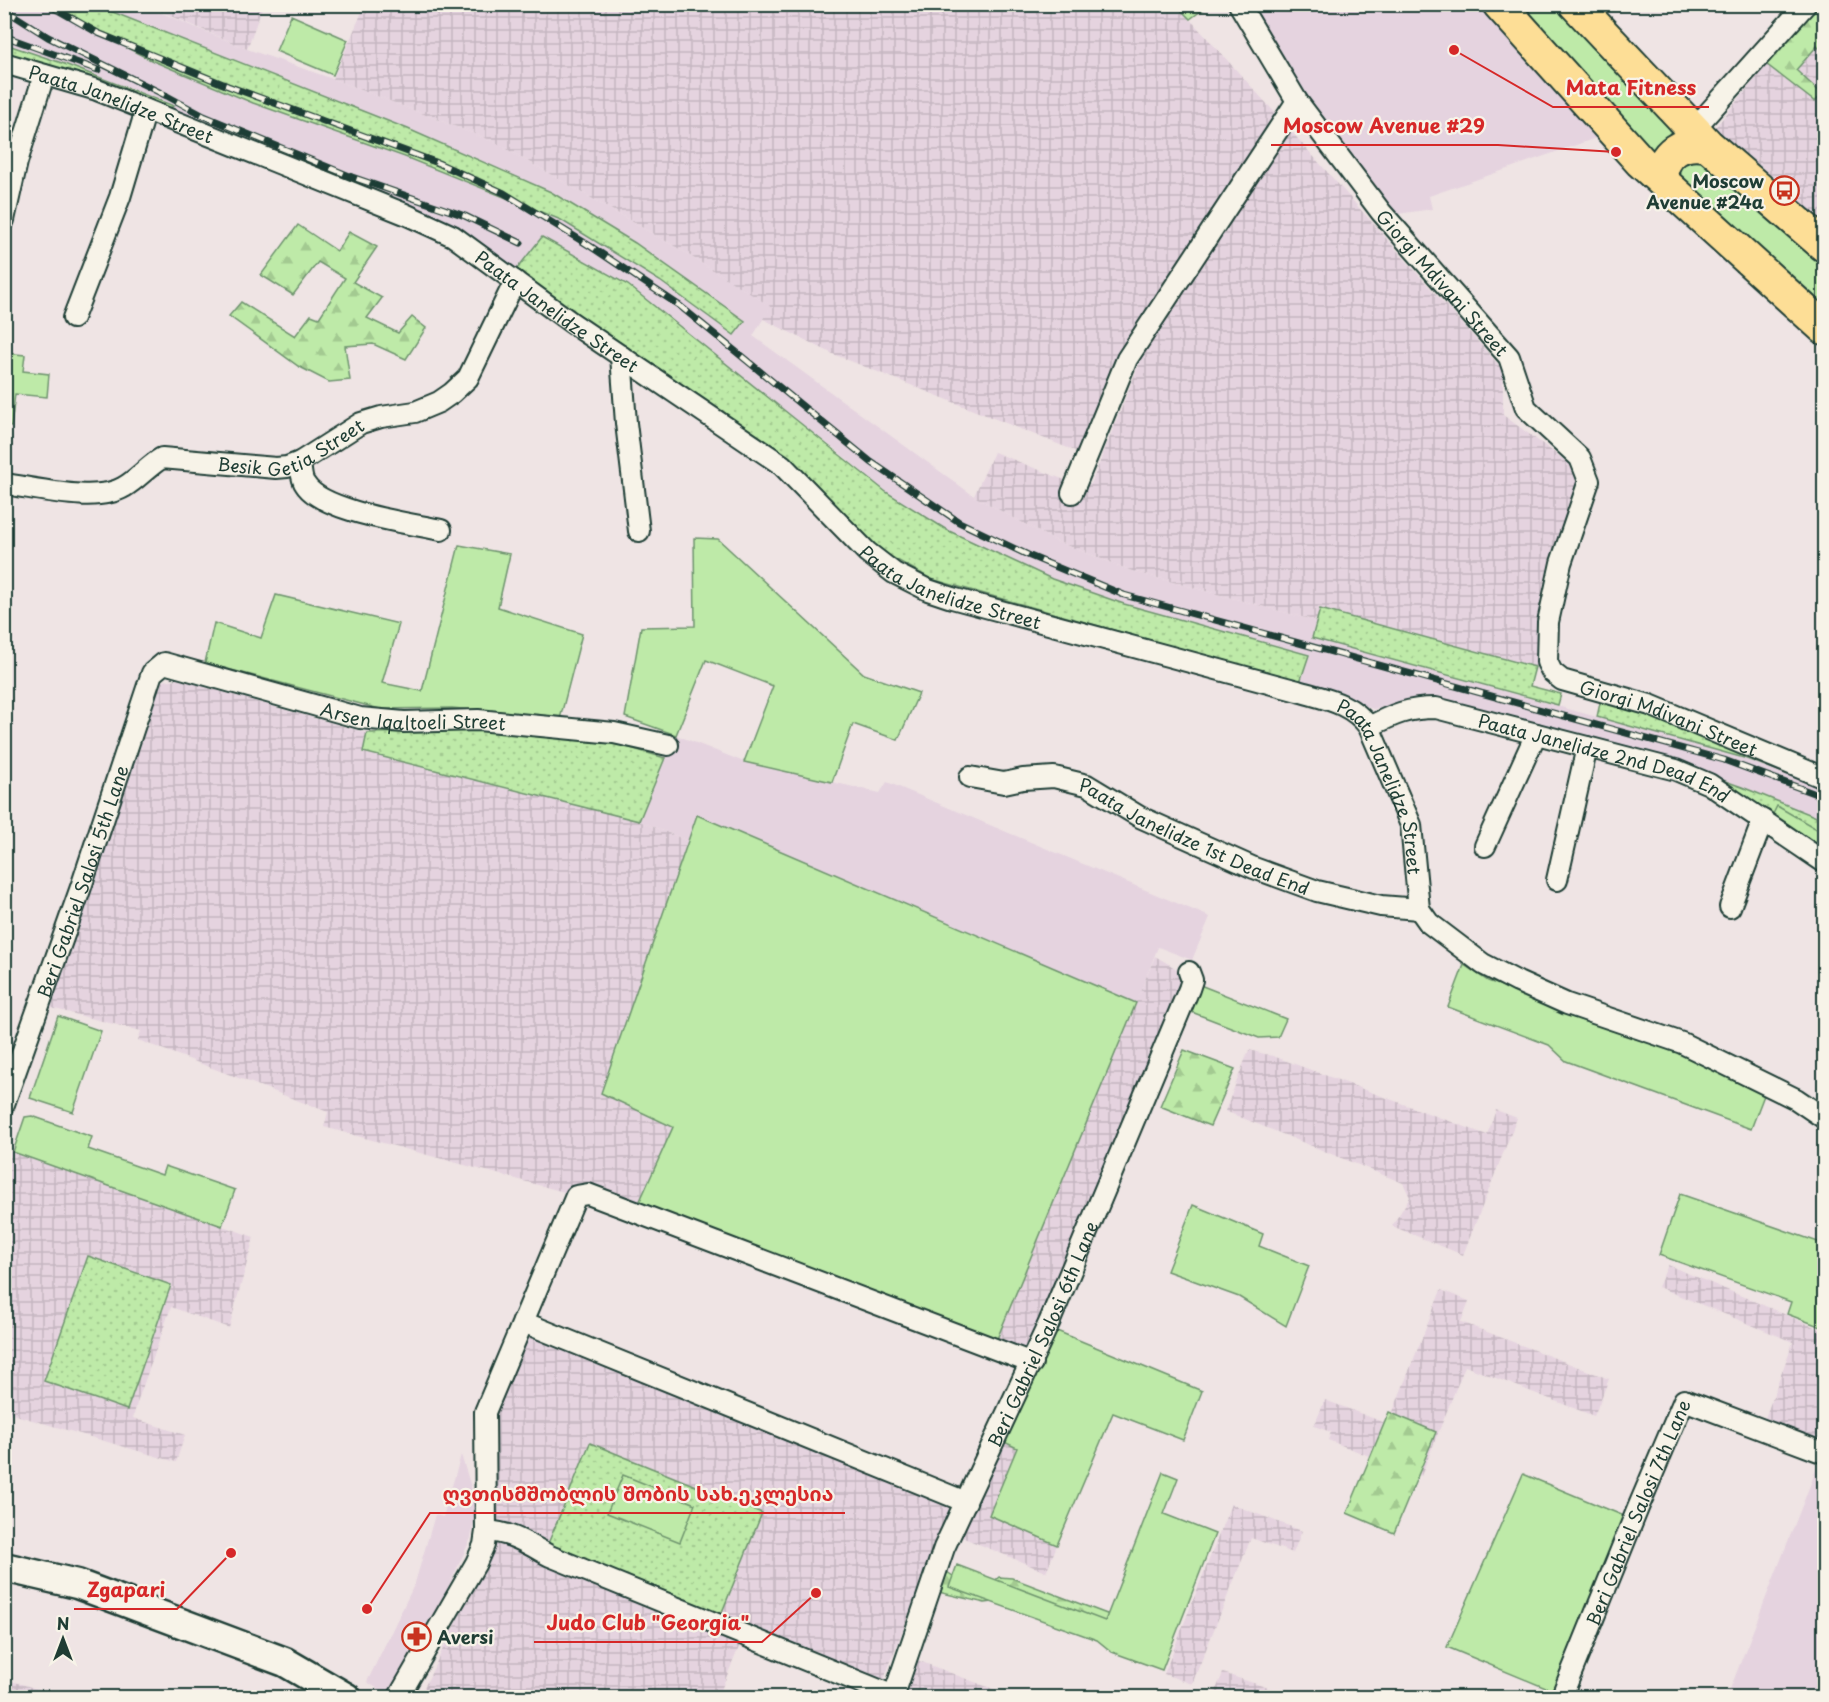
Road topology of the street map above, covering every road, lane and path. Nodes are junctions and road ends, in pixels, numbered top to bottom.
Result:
1 (1239, 4) edge
2 (1499, 4) edge
3 (1575, 4) edge
4 (1806, 4) edge
5 (4, 63) edge
6 (44, 75) junction
7 (1297, 101) junction
8 (146, 110) junction
9 (1701, 138) junction
10 (1661, 180) junction
11 (4, 220) edge
12 (1824, 246) edge
13 (515, 280) junction
14 (73, 318) dead end
15 (1824, 328) edge
16 (621, 356) junction
17 (300, 462) junction
18 (4, 484) edge
19 (1072, 493) dead end
20 (441, 530) dead end
21 (639, 531) dead end
22 (164, 663) joint
23 (1369, 727) junction
24 (1536, 734) junction
25 (668, 745) dead end
26 (1587, 747) junction
27 (970, 777) dead end
28 (1824, 778) edge
29 (1763, 820) junction
30 (1485, 846) dead end
31 (1824, 862) edge
32 (1557, 880) dead end
33 (1730, 907) dead end
34 (1419, 909) junction
35 (1189, 972) dead end
36 (4, 1104) edge
37 (1824, 1118) edge
38 (523, 1322) junction
39 (1032, 1363) junction
40 (1824, 1453) edge
41 (966, 1502) junction
42 (486, 1531) junction
43 (4, 1567) edge
44 (894, 1697) edge
45 (347, 1698) edge
46 (398, 1698) edge
47 (1561, 1698) edge

1 - 7 street, Giorgi Mdivani Street
2 - 10 main road
3 - 9 main road
4 - 9 street
5 - 6 street, Paata Janelidze Street
6 - 8 street, Paata Janelidze Street
6 - 11 street
7 - 19 street
7 - 28 street, Giorgi Mdivani Street
8 - 13 street, Paata Janelidze Street
8 - 14 street
9 - 10 main road
9 - 12 main road
10 - 15 main road
13 - 16 street, Paata Janelidze Street
13 - 17 street, Besik Getia Street
16 - 21 street
16 - 23 street, Paata Janelidze Street
17 - 18 street, Besik Getia Street
17 - 20 street
22 - 25 street, Arsen Iqaltoeli Street
22 - 36 street, Beri Gabriel Salosi 5th Lane
23 - 24 street, Paata Janelidze 2nd Dead End
23 - 34 street, Paata Janelidze Street
24 - 26 street, Paata Janelidze 2nd Dead End
24 - 30 street
26 - 29 street, Paata Janelidze 2nd Dead End
26 - 32 street
27 - 34 street, Paata Janelidze 1st Dead End
29 - 31 street, Paata Janelidze 2nd Dead End
29 - 33 street
34 - 37 street, Paata Janelidze Street
35 - 39 street, Beri Gabriel Salosi 6th Lane
38 - 39 street
38 - 41 street
38 - 42 street
39 - 41 street, Beri Gabriel Salosi 6th Lane
40 - 47 street, Beri Gabriel Salosi 7th Lane
41 - 44 street, Beri Gabriel Salosi 6th Lane
42 - 44 street
42 - 46 street
43 - 45 main road

